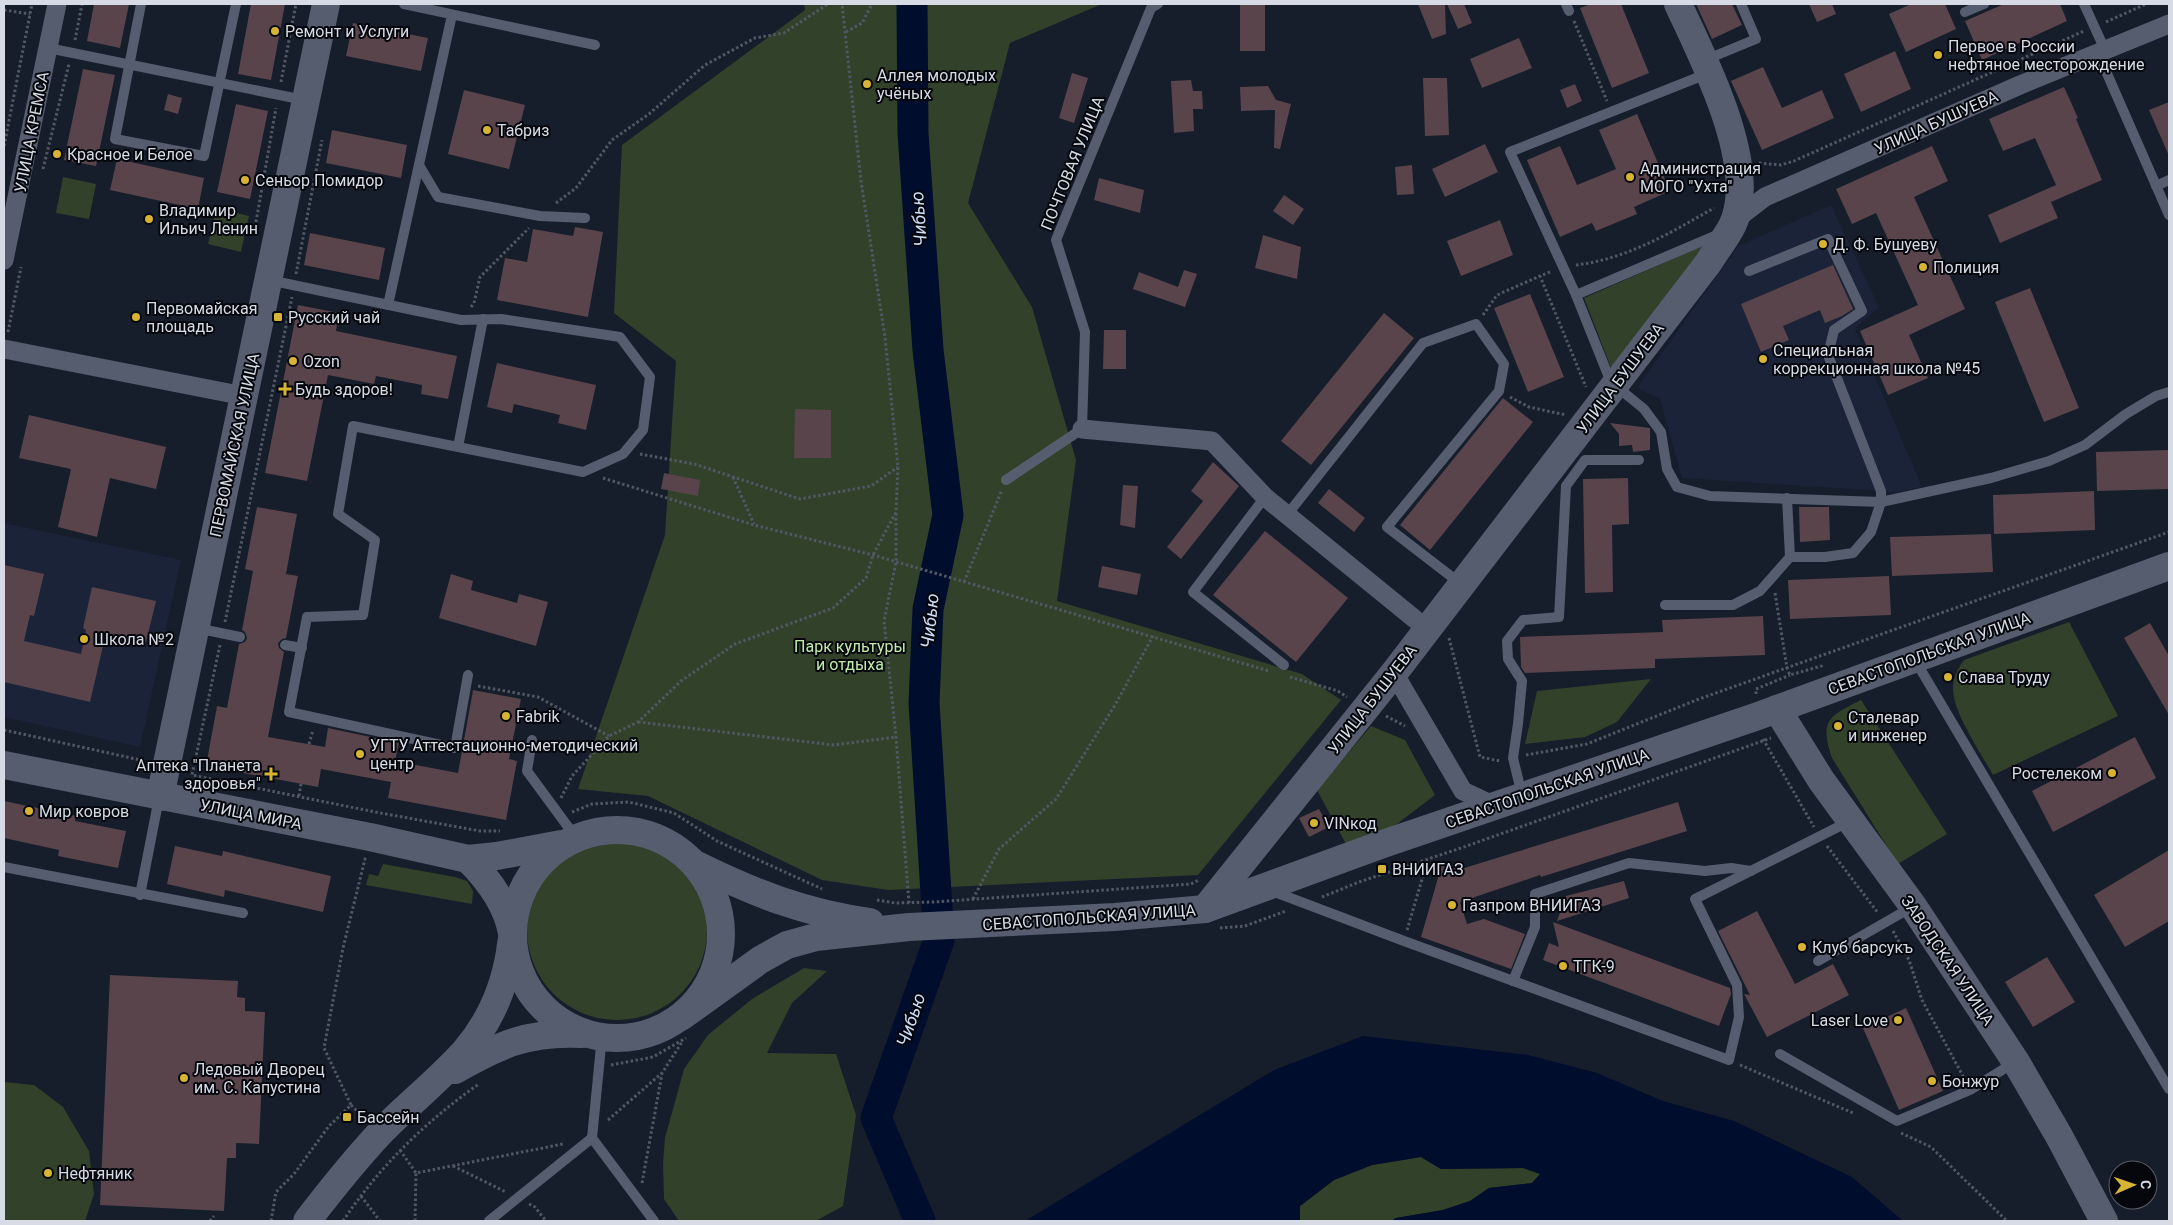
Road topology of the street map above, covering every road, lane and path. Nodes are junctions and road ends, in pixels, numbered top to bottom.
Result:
1 (32, 4) edge
2 (57, 4) edge
3 (141, 4) edge
4 (236, 4) edge
5 (326, 4) edge
6 (404, 4) edge
7 (828, 4) edge
8 (842, 4) edge
9 (872, 4) edge
10 (1158, 4) edge
11 (1678, 4) edge
12 (1741, 4) edge
13 (1984, 4) edge
14 (2084, 4) edge
15 (2146, 4) edge
16 (1568, 8) edge
17 (4, 10) edge
18 (1965, 12) dead end
19 (30, 14) junction
20 (452, 14) junction
21 (2169, 24) edge
22 (2094, 27) junction
23 (846, 32) junction
24 (595, 45) dead end
25 (48, 48) junction
26 (2102, 51) junction
27 (1709, 63) junction
28 (128, 64) junction
29 (220, 83) junction
30 (306, 101) junction
31 (1612, 112) junction
32 (323, 137) dead end
33 (4, 146) edge
34 (1755, 162) dead end
35 (419, 165) junction
36 (2169, 180) edge
37 (2156, 186) junction
38 (1735, 214) junction
39 (2169, 215) edge
40 (9, 216) edge
41 (540, 216) junction
42 (585, 218) dead end
43 (13, 262) edge
44 (1561, 267) junction
45 (1749, 271) dead end
46 (1540, 276) junction
47 (268, 280) junction
48 (295, 284) junction
49 (1576, 295) junction
50 (388, 305) junction
51 (461, 320) junction
52 (483, 320) junction
53 (1476, 324) junction
54 (4, 349) edge
55 (1605, 388) junction
56 (1499, 391) junction
57 (2169, 392) edge
58 (244, 396) junction
59 (1565, 424) dead end
60 (1082, 429) junction
61 (458, 447) junction
62 (623, 454) junction
63 (1639, 460) dead end
64 (898, 467) junction
65 (583, 472) junction
66 (733, 477) junction
67 (1006, 480) joint
68 (1265, 496) junction
69 (1788, 498) junction
70 (1881, 502) junction
71 (896, 512) junction
72 (1287, 515) junction
73 (754, 525) junction
74 (2169, 532) edge
75 (874, 555) junction
76 (1790, 557) junction
77 (896, 562) junction
78 (2169, 566) edge
79 (1774, 576) junction
80 (964, 582) junction
81 (1462, 584) junction
82 (1665, 605) dead end
83 (195, 628) junction
84 (1437, 629) junction
85 (223, 634) junction
86 (1153, 636) junction
87 (240, 637) dead end
88 (285, 645) dead end
89 (302, 648) junction
90 (1915, 659) junction
91 (1825, 665) dead end
92 (1787, 668) junction
93 (1283, 670) joint
94 (1272, 672) dead end
95 (1394, 673) junction
96 (1790, 675) junction
97 (468, 679) joint
98 (1365, 709) junction
99 (1767, 713) junction
100 (638, 722) junction
101 (4, 730) edge
102 (1411, 730) dead end
103 (609, 736) junction
104 (896, 737) junction
105 (532, 740) dead end
106 (1513, 758) junction
107 (145, 761) dead end
108 (4, 765) edge
109 (301, 784) dead end
110 (299, 796) junction
111 (1522, 796) junction
112 (160, 797) junction
113 (1495, 806) junction
114 (558, 813) junction
115 (1850, 820) junction
116 (506, 832) dead end
117 (1819, 836) junction
118 (570, 841) junction
119 (356, 857) dead end
120 (1428, 858) dead end
121 (468, 859) junction
122 (695, 864) junction
123 (4, 867) edge
124 (1751, 871) junction
125 (1200, 880) dead end
126 (1264, 888) junction
127 (826, 890) dead end
128 (140, 895) junction
129 (869, 898) dead end
130 (1913, 906) junction
131 (1205, 909) junction
132 (975, 912) junction
133 (242, 914) dead end
134 (909, 915) junction
135 (1885, 922) junction
136 (512, 935) junction
137 (1404, 941) junction
138 (1818, 961) dead end
139 (1512, 981) junction
140 (682, 1029) junction
141 (594, 1035) junction
142 (1780, 1054) dead end
143 (1729, 1060) junction
144 (2016, 1062) junction
145 (662, 1073) junction
146 (438, 1079) junction
147 (2169, 1089) edge
148 (1970, 1090) junction
149 (1861, 1116) dead end
150 (1896, 1132) dead end
151 (592, 1134) junction
152 (400, 1150) dead end
153 (453, 1166) junction
154 (416, 1173) junction
155 (361, 1195) dead end
156 (518, 1198) junction
157 (638, 1200) junction
158 (214, 1216) dead end
159 (210, 1221) edge
160 (271, 1221) edge
161 (307, 1221) edge
162 (380, 1221) edge
163 (415, 1221) edge
164 (488, 1221) edge
165 (546, 1221) edge
166 (654, 1221) edge
167 (2006, 1221) edge
168 (2104, 1221) edge

1 - 19 path
2 - 25 street, УЛИЦА КРЕМСА
3 - 28 lane
4 - 29 lane
5 - 30 main road, ПЕРВОМАЙСКАЯ УЛИЦА
6 - 20 lane
7 - 41 path
8 - 23 path
9 - 23 path
10 - 60 lane, ПОЧТОВАЯ УЛИЦА
11 - 27 main road
12 - 27 lane
13 - 18 lane
14 - 22 lane
15 - 22 path
16 - 31 path
17 - 19 path
19 - 33 path
20 - 24 lane
20 - 35 lane
21 - 26 street, УЛИЦА БУШУЕВА
22 - 26 lane
22 - 34 path
23 - 64 path
25 - 28 lane
25 - 40 street, УЛИЦА КРЕМСА
26 - 37 lane
26 - 38 street, УЛИЦА БУШУЕВА
27 - 31 lane
27 - 38 main road
28 - 29 lane
28 - 29 lane
29 - 30 lane
30 - 47 main road, ПЕРВОМАЙСКАЯ УЛИЦА
31 - 44 lane
32 - 48 path
35 - 41 lane
35 - 50 lane
36 - 37 lane
37 - 39 lane
38 - 44 path
38 - 49 lane
38 - 55 main road, УЛИЦА БУШУЕВА
40 - 43 street, УЛИЦА КРЕМСА
41 - 42 lane
41 - 51 path
43 - 54 path
44 - 46 path
44 - 49 lane
45 - 70 lane
46 - 53 path
46 - 55 path
47 - 48 lane
47 - 58 main road, ПЕРВОМАЙСКАЯ УЛИЦА
48 - 50 lane
48 - 85 path
49 - 55 lane
50 - 51 lane
51 - 52 lane
52 - 61 lane
52 - 62 lane
53 - 56 lane
53 - 72 lane
54 - 58 street
55 - 69 lane
55 - 81 main road, УЛИЦА БУШУЕВА
56 - 59 path
56 - 81 lane
57 - 70 lane
58 - 83 main road, ПЕРВОМАЙСКАЯ УЛИЦА
60 - 67 lane
60 - 68 street
61 - 65 lane
61 - 89 lane
62 - 65 lane
62 - 66 path
63 - 106 lane
64 - 66 path
64 - 71 path
65 - 73 path
66 - 73 path
67 - 80 path
68 - 72 street
68 - 93 lane
69 - 70 lane
69 - 76 lane
70 - 76 lane
71 - 75 path
71 - 77 path
72 - 84 street
73 - 75 path
74 - 92 path
75 - 77 path
75 - 100 path
76 - 79 lane
77 - 80 path
77 - 104 path
78 - 90 main road, СЕВАСТОПОЛЬСКАЯ УЛИЦА
79 - 82 lane
79 - 92 path
80 - 86 path
81 - 84 main road, УЛИЦА БУШУЕВА
83 - 85 lane
83 - 112 main road, ПЕРВОМАЙСКАЯ УЛИЦА
84 - 95 main road, УЛИЦА БУШУЕВА
84 - 106 path
85 - 87 lane
85 - 110 path
86 - 94 path
86 - 132 path
88 - 89 lane
89 - 97 lane
90 - 99 main road, СЕВАСТОПОЛЬСКАЯ УЛИЦА
90 - 147 lane
91 - 96 path
92 - 96 path
92 - 106 path
93 - 98 path
95 - 98 main road, УЛИЦА БУШУЕВА
95 - 113 street
96 - 99 path
97 - 103 path
98 - 102 path
98 - 131 main road, УЛИЦА БУШУЕВА
99 - 111 main road, СЕВАСТОПОЛЬСКАЯ УЛИЦА
99 - 115 main road, ЗАВОДСКАЯ УЛИЦА
99 - 117 path
100 - 103 path
100 - 104 path
101 - 107 path
103 - 114 path
104 - 134 path
105 - 114 lane
106 - 111 lane
108 - 112 main road, УЛИЦА МИРА
109 - 110 path
110 - 116 path
111 - 113 main road, СЕВАСТОПОЛЬСКАЯ УЛИЦА
112 - 121 main road, УЛИЦА МИРА
112 - 128 lane
113 - 126 main road, СЕВАСТОПОЛЬСКАЯ УЛИЦА
114 - 118 lane
114 - 127 path
115 - 117 lane
115 - 130 main road, ЗАВОДСКАЯ УЛИЦА
117 - 124 lane
117 - 135 path
118 - 121 main road, УЛИЦА МИРА
118 - 122 main road
118 - 136 main road
119 - 160 path
120 - 137 path
121 - 136 main road
122 - 134 main road, СЕВАСТОПОЛЬСКАЯ УЛИЦА
122 - 140 main road
123 - 128 lane
124 - 139 lane
124 - 143 lane
125 - 132 path
126 - 131 main road, СЕВАСТОПОЛЬСКАЯ УЛИЦА
126 - 137 lane
128 - 133 lane
129 - 134 path
130 - 135 lane
130 - 144 main road, ЗАВОДСКАЯ УЛИЦА
131 - 132 main road, СЕВАСТОПОЛЬСКАЯ УЛИЦА
132 - 134 main road, СЕВАСТОПОЛЬСКАЯ УЛИЦА
132 - 134 path
134 - 140 main road, СЕВАСТОПОЛЬСКАЯ УЛИЦА
135 - 138 lane
135 - 148 path
136 - 141 main road
136 - 146 main road
137 - 139 lane
139 - 143 lane
140 - 141 main road
140 - 145 path
141 - 146 main road
141 - 151 lane
142 - 148 lane
143 - 149 path
144 - 148 lane
144 - 168 main road, ЗАВОДСКАЯ УЛИЦА
145 - 151 path
145 - 157 path
146 - 161 main road
150 - 167 path
151 - 153 path
151 - 156 lane
151 - 157 lane
152 - 154 path
153 - 154 path
153 - 156 path
154 - 163 path
155 - 162 path
156 - 164 lane
156 - 165 path
157 - 166 lane
158 - 159 path

